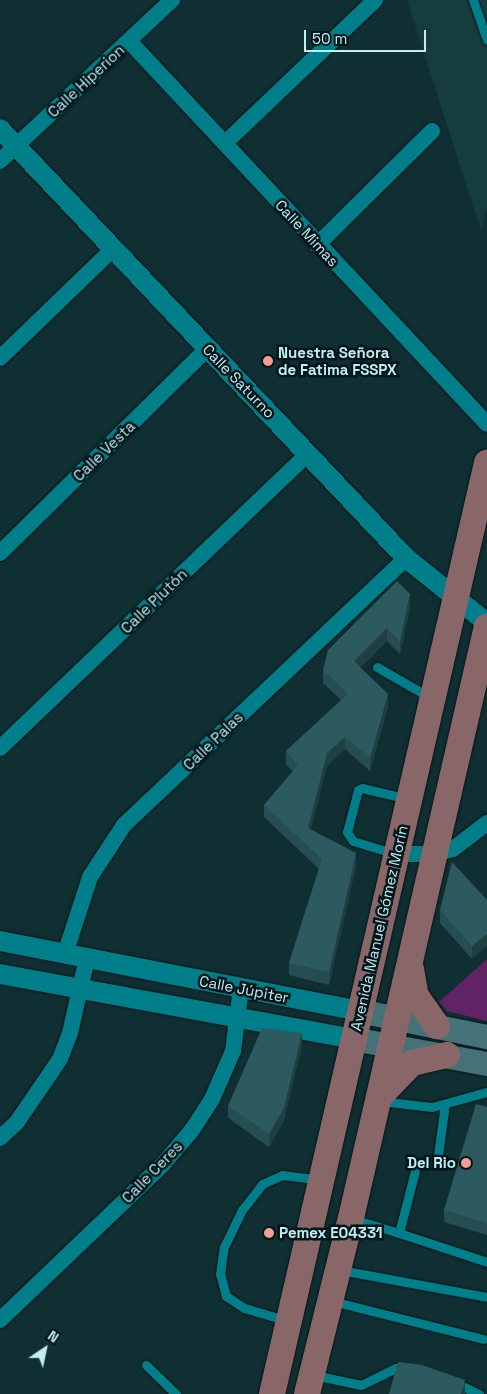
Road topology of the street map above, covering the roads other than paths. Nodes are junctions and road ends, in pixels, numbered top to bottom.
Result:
1 (172, 0) edge
2 (375, 0) edge
3 (473, 0) edge
4 (487, 40) edge
5 (129, 41) junction
6 (0, 129) edge
7 (432, 131) dead end
8 (224, 144) junction
9 (16, 146) junction
10 (0, 161) edge
11 (317, 245) junction
12 (114, 249) junction
13 (208, 348) junction
14 (0, 358) edge
15 (487, 424) edge
16 (308, 454) junction
17 (487, 463) edge
18 (0, 552) edge
19 (406, 558) junction
20 (456, 599) junction
21 (487, 625) edge
22 (377, 667) dead end
23 (432, 699) junction
24 (0, 748) edge
25 (408, 799) junction
26 (487, 823) edge
27 (396, 854) junction
28 (435, 854) junction
29 (0, 941) edge
30 (66, 954) junction
31 (87, 958) junction
32 (410, 960) junction
33 (0, 974) edge
34 (80, 988) junction
35 (241, 988) junction
36 (359, 1011) junction
37 (239, 1018) junction
38 (396, 1018) junction
39 (437, 1026) junction
40 (487, 1037) edge
41 (353, 1039) junction
42 (390, 1045) junction
43 (448, 1055) junction
44 (487, 1064) edge
45 (487, 1092) edge
46 (377, 1100) junction
47 (445, 1104) junction
48 (0, 1138) edge
49 (438, 1155) dead end
50 (415, 1171) dead end
51 (321, 1180) junction
52 (351, 1218) junction
53 (399, 1234) junction
54 (487, 1262) edge
55 (336, 1269) junction
56 (487, 1297) edge
57 (329, 1300) junction
58 (0, 1320) edge
59 (288, 1321) junction
60 (483, 1339) dead end
61 (146, 1365) dead end
62 (414, 1371) edge
63 (441, 1378) edge
64 (309, 1384) edge
65 (176, 1394) edge
66 (272, 1394) edge
67 (479, 1394) edge

1 - 5 street, Calle Hiperion
2 - 8 street
3 - 4 lane
5 - 8 street, Calle Mimas
5 - 9 street, Calle Hiperion
6 - 9 street, Calle Saturno
7 - 11 street
8 - 11 street, Calle Mimas
9 - 10 street, Calle Hiperion
9 - 12 street, Calle Saturno
11 - 15 street, Calle Mimas
12 - 13 street, Calle Saturno
12 - 14 street
13 - 16 street, Calle Saturno
13 - 18 street, Calle Vesta
16 - 19 street, Calle Saturno
16 - 24 street, Calle Plutón
17 - 20 main road, Avenida Manuel Gómez Morín
19 - 20 street, Calle Saturno
19 - 30 street, Calle Palas
20 - 21 street, Calle Saturno
20 - 23 main road, Avenida Manuel Gómez Morín
21 - 28 main road
22 - 23 lane
23 - 25 main road, Avenida Manuel Gómez Morín
25 - 27 main road, Avenida Manuel Gómez Morín
25 - 27 lane
26 - 28 street
27 - 28 street
27 - 36 main road, Avenida Manuel Gómez Morín
28 - 32 main road
29 - 30 street, Calle Júpiter
30 - 31 street, Calle Júpiter
31 - 34 street
31 - 35 street, Calle Júpiter
32 - 38 main road
32 - 39 main road
33 - 34 street, Calle Júpiter
34 - 37 street, Calle Júpiter
34 - 48 street
35 - 36 street, Calle Júpiter
35 - 37 street, Calle Ceres
36 - 38 main road, Calle Júpiter
36 - 41 main road, Avenida Manuel Gómez Morín
37 - 41 street, Calle Júpiter
37 - 58 street, Calle Ceres
38 - 39 main road, Calle Júpiter
38 - 42 main road
39 - 40 main road, Calle Júpiter
41 - 42 main road, Calle Júpiter
41 - 51 main road, Avenida Manuel Gómez Morín
42 - 43 main road, Calle Júpiter
42 - 46 main road
43 - 44 main road, Calle Júpiter
43 - 46 main road
45 - 47 lane
46 - 47 lane
46 - 52 main road
47 - 49 lane
50 - 53 lane
51 - 59 main road, Avenida Manuel Gómez Morín
51 - 59 lane
52 - 53 lane
52 - 55 main road
53 - 54 lane
55 - 56 lane
55 - 57 main road
57 - 60 lane
57 - 64 main road
59 - 66 main road, Avenida Manuel Gómez Morín
61 - 65 lane
62 - 64 lane
63 - 67 lane

